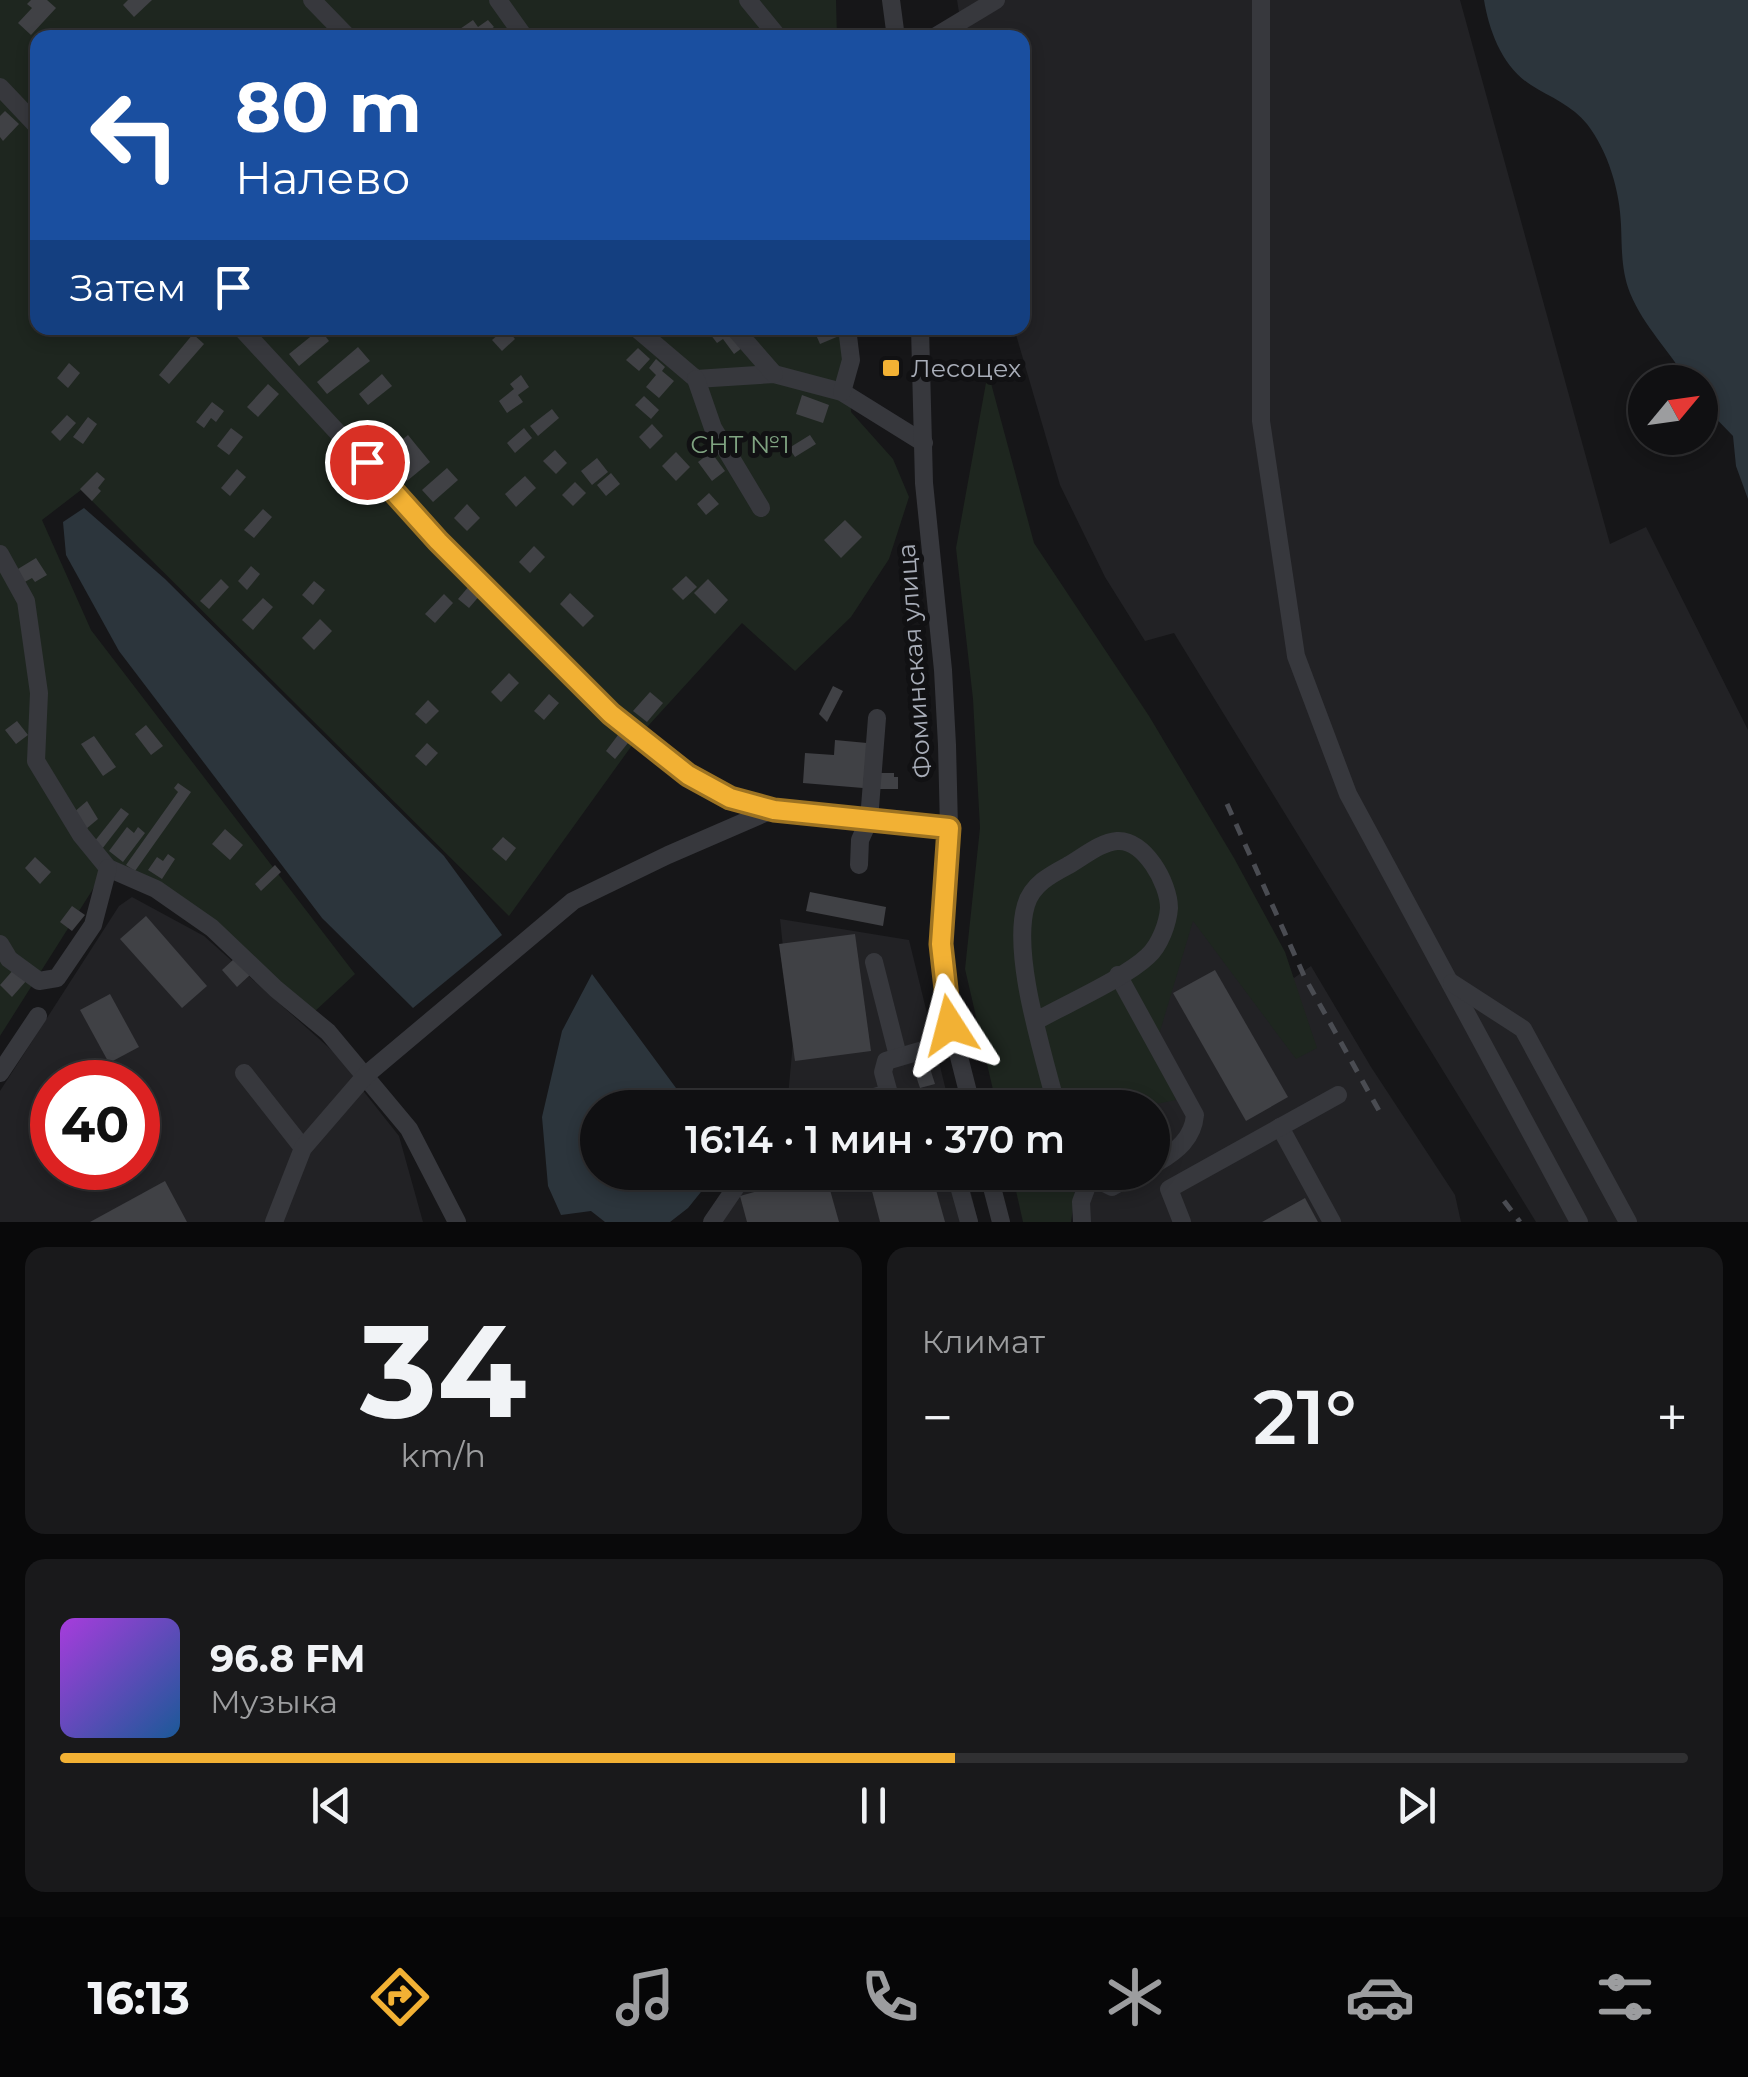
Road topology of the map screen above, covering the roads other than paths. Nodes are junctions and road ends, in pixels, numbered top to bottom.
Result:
1 (312, 0) edge
2 (498, 0) edge
3 (748, 0) edge
4 (891, 0) edge
5 (996, 0) edge
6 (1261, 0) edge
7 (341, 30) edge
8 (519, 30) edge
9 (772, 30) edge
10 (895, 30) edge
11 (945, 30) edge
12 (0, 87) edge
13 (30, 119) edge
14 (248, 335) edge
15 (644, 335) edge
16 (740, 335) edge
17 (848, 335) edge
18 (920, 335) edge
19 (774, 374) junction
20 (696, 379) junction
21 (842, 392) junction
22 (924, 443) junction
23 (761, 508) dead end
24 (0, 554) edge
25 (876, 718) dead end
26 (774, 810) junction
27 (869, 820) junction
28 (949, 828) junction
29 (858, 865) dead end
30 (108, 868) junction
31 (0, 944) edge
32 (874, 962) dead end
33 (1118, 974) junction
34 (1450, 981) junction
35 (38, 1016) dead end
36 (1036, 1021) junction
37 (954, 1041) junction
38 (898, 1056) junction
39 (0, 1073) edge
40 (244, 1074) dead end
41 (366, 1075) junction
42 (889, 1090) edge
43 (967, 1090) edge
44 (1053, 1090) edge
45 (1338, 1094) dead end
46 (1280, 1127) junction
47 (303, 1148) junction
48 (1170, 1156) edge
49 (1170, 1188) edge
50 (734, 1190) edge
51 (960, 1190) edge
52 (993, 1190) edge
53 (1083, 1190) edge
54 (1169, 1190) edge
55 (274, 1222) edge
56 (457, 1222) edge
57 (712, 1222) edge
58 (969, 1222) edge
59 (1001, 1222) edge
60 (1082, 1222) edge
61 (1182, 1222) edge
62 (1332, 1222) edge
63 (1579, 1222) edge
64 (1628, 1222) edge

1 - 7 street
2 - 8 street
3 - 9 street
4 - 10 street
5 - 11 street
6 - 34 street
12 - 13 street
14 - 26 street
15 - 20 street
16 - 19 street
17 - 21 street
18 - 22 street, Фоминская улица
19 - 20 street
19 - 21 street
20 - 23 street
21 - 22 street
22 - 28 street, Фоминская улица
24 - 30 street
25 - 27 street
26 - 27 street
26 - 41 street
27 - 28 street
27 - 29 street
28 - 37 street, Фоминская улица
30 - 31 street
30 - 41 street
32 - 38 street
33 - 36 street
33 - 36 street
33 - 48 street
34 - 63 street
34 - 64 street
35 - 39 street
36 - 44 street
37 - 38 street
37 - 43 street, Фоминская улица
38 - 42 street
40 - 47 street
41 - 47 street
41 - 56 street
45 - 46 street
46 - 49 street
46 - 62 street
47 - 55 street
50 - 57 street
51 - 58 street
52 - 59 street
53 - 60 street
54 - 61 street

